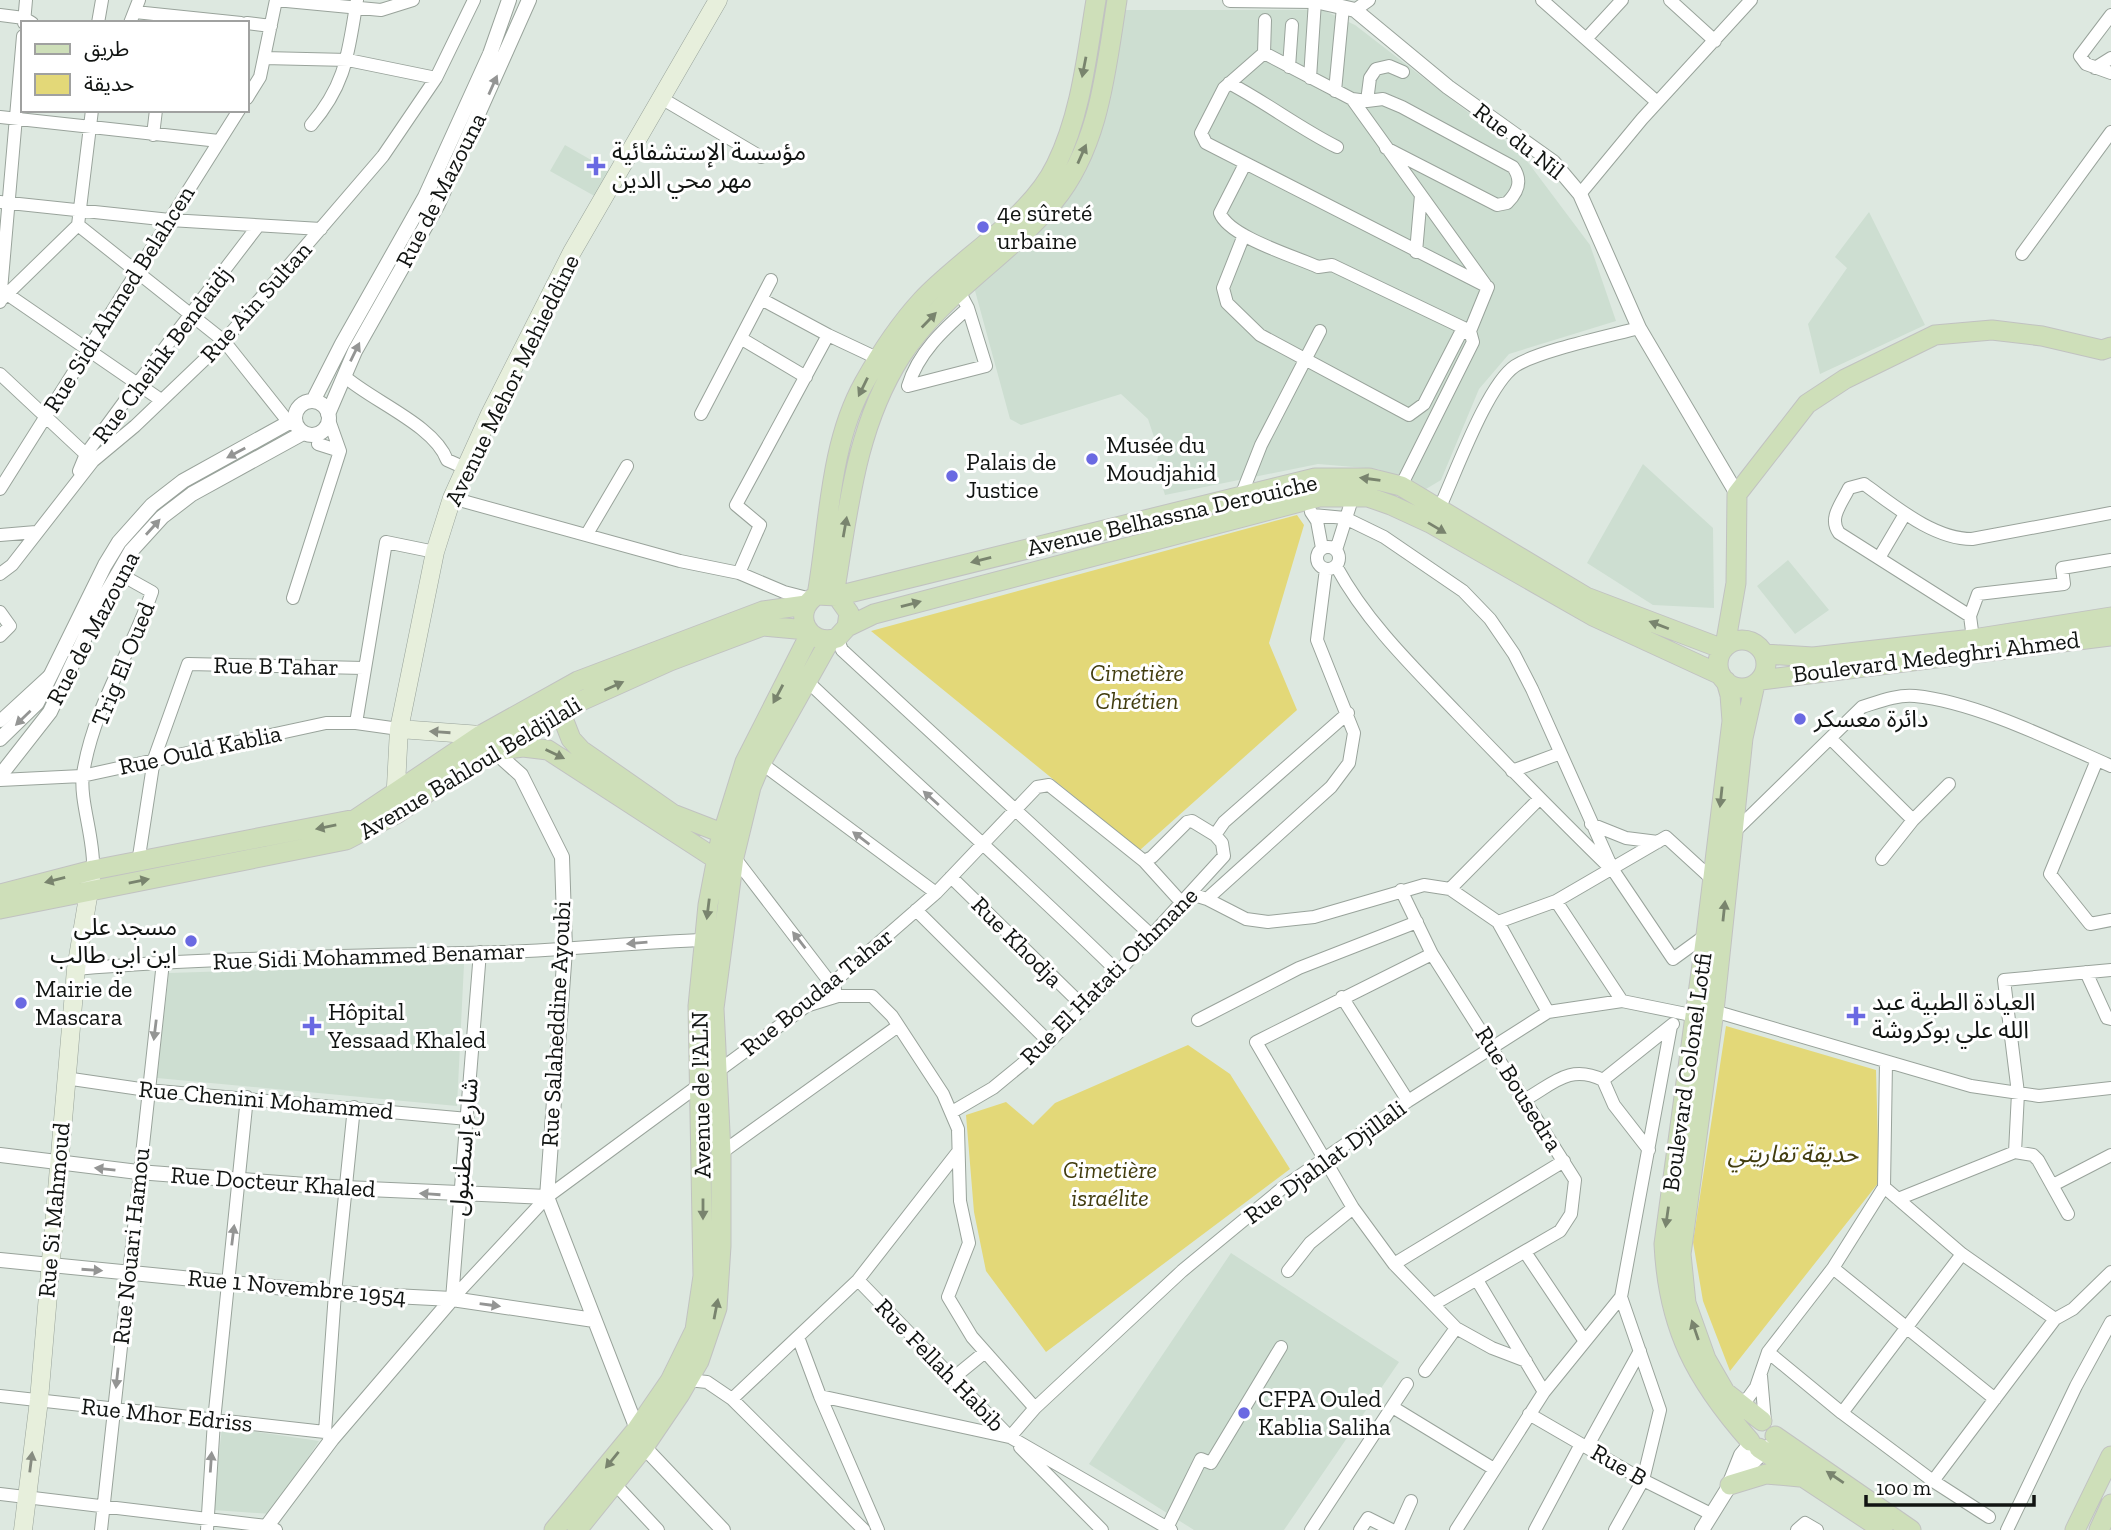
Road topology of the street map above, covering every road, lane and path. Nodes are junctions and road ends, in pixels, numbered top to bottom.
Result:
1 (26, 0) edge
2 (102, 0) edge
3 (276, 0) edge
4 (413, 0) edge
5 (474, 0) edge
6 (509, 0) edge
7 (529, 0) edge
8 (718, 0) edge
9 (1096, 0) edge
10 (1117, 0) edge
11 (1230, 0) edge
12 (1369, 0) edge
13 (1542, 0) edge
14 (1622, 0) edge
15 (1670, 0) edge
16 (1751, 0) edge
17 (1315, 1) edge
18 (356, 5) edge
19 (1349, 9) junction
20 (135, 12) edge
21 (0, 15) edge
22 (2111, 15) edge
23 (167, 19) edge
24 (1265, 20) dead end
25 (27, 21) edge
26 (99, 21) edge
27 (204, 21) edge
28 (248, 23) edge
29 (1292, 25) dead end
30 (271, 26) junction
31 (1586, 39) junction
32 (1715, 41) junction
33 (1264, 54) junction
34 (21, 56) edge
35 (264, 58) junction
36 (2111, 58) edge
37 (348, 60) junction
38 (1289, 68) junction
39 (2095, 68) junction
40 (1403, 72) dead end
41 (2111, 73) edge
42 (436, 78) junction
43 (1310, 78) junction
44 (1229, 83) junction
45 (1335, 91) junction
46 (248, 96) edge
47 (661, 98) junction
48 (1352, 99) junction
49 (1367, 101) junction
50 (1657, 102) junction
51 (92, 112) edge
52 (156, 112) edge
53 (238, 112) edge
54 (0, 117) edge
55 (15, 118) junction
56 (311, 125) dead end
57 (91, 129) junction
58 (2111, 132) edge
59 (153, 135) junction
60 (219, 141) junction
61 (1336, 147) dead end
62 (1386, 148) junction
63 (761, 157) dead end
64 (1245, 164) junction
65 (1580, 194) junction
66 (1421, 195) junction
67 (3, 203) edge
68 (80, 208) junction
69 (170, 220) junction
70 (78, 225) junction
71 (258, 226) junction
72 (321, 229) junction
73 (1244, 235) junction
74 (1416, 252) junction
75 (2022, 254) dead end
76 (136, 273) junction
77 (771, 280) dead end
78 (1488, 287) junction
79 (1, 297) edge
80 (761, 299) junction
81 (964, 299) junction
82 (192, 316) junction
83 (1639, 328) junction
84 (1320, 331) dead end
85 (1470, 331) junction
86 (828, 335) junction
87 (742, 339) junction
88 (224, 341) junction
89 (2111, 347) edge
90 (89, 350) junction
91 (879, 359) junction
92 (1306, 360) junction
93 (0, 374) edge
94 (344, 376) junction
95 (806, 377) junction
96 (138, 383) junction
97 (161, 400) junction
98 (313, 401) junction
99 (701, 414) dead end
100 (47, 415) junction
101 (328, 417) junction
102 (292, 422) junction
103 (303, 433) junction
104 (318, 444) dead end
105 (340, 451) junction
106 (90, 458) junction
107 (627, 467) dead end
108 (465, 468) junction
109 (1401, 486) junction
110 (0, 489) edge
111 (1737, 494) junction
112 (1353, 496) junction
113 (1240, 497) junction
114 (452, 498) junction
115 (1308, 508) junction
116 (1439, 509) junction
117 (2111, 513) edge
118 (1905, 514) junction
119 (1345, 518) junction
120 (1237, 519) junction
121 (36, 532) junction
122 (587, 534) junction
123 (0, 535) edge
124 (1322, 548) junction
125 (1336, 550) junction
126 (435, 552) junction
127 (1879, 558) junction
128 (2111, 561) edge
129 (1331, 567) junction
130 (118, 573) junction
131 (739, 573) junction
132 (0, 574) edge
133 (1736, 583) junction
134 (293, 598) dead end
135 (821, 598) junction
136 (0, 612) edge
137 (1970, 615) junction
138 (2111, 617) edge
139 (808, 632) junction
140 (838, 635) junction
141 (1685, 635) junction
142 (0, 636) edge
143 (2111, 636) edge
144 (1974, 646) junction
145 (1724, 647) junction
146 (1759, 648) junction
147 (364, 668) junction
148 (51, 673) junction
149 (1723, 678) junction
150 (806, 679) junction
151 (1758, 682) junction
152 (555, 704) junction
153 (1348, 713) junction
154 (0, 721) edge
155 (356, 723) junction
156 (399, 729) junction
157 (1831, 739) junction
158 (0, 740) edge
159 (485, 743) junction
160 (1559, 754) junction
161 (2097, 760) junction
162 (153, 761) junction
163 (761, 763) junction
164 (2111, 766) edge
165 (1512, 771) junction
166 (1, 772) edge
167 (82, 776) junction
168 (1949, 784) dead end
169 (395, 792) junction
170 (1539, 799) junction
171 (1014, 810) junction
172 (396, 814) junction
173 (1913, 820) junction
174 (1591, 824) junction
175 (722, 833) junction
176 (1733, 833) junction
177 (1215, 835) junction
178 (1658, 842) junction
179 (982, 844) junction
180 (725, 858) junction
181 (1882, 859) dead end
182 (1144, 861) junction
183 (138, 863) junction
184 (93, 870) junction
185 (1613, 870) junction
186 (951, 877) junction
187 (1713, 880) junction
188 (1450, 889) junction
189 (1401, 890) junction
190 (88, 891) junction
191 (936, 893) junction
192 (0, 894) edge
193 (1186, 898) junction
194 (1207, 898) junction
195 (1556, 901) junction
196 (0, 909) edge
197 (916, 910) junction
198 (2111, 920) edge
199 (1417, 922) junction
200 (1498, 922) junction
201 (1151, 935) junction
202 (1706, 935) junction
203 (705, 940) junction
204 (565, 950) junction
205 (480, 953) junction
206 (1432, 954) junction
207 (163, 962) junction
208 (76, 969) junction
209 (2111, 970) edge
210 (1118, 972) junction
211 (2086, 972) junction
212 (832, 982) junction
213 (838, 996) junction
214 (1342, 997) junction
215 (1622, 1001) junction
216 (806, 1007) junction
217 (1084, 1007) junction
218 (1548, 1012) junction
219 (1698, 1014) junction
220 (2111, 1019) edge
221 (1198, 1020) dead end
222 (898, 1026) junction
223 (1671, 1026) junction
224 (1048, 1042) junction
225 (1492, 1046) junction
226 (1886, 1062) junction
227 (716, 1072) junction
228 (65, 1078) junction
229 (1603, 1080) junction
230 (699, 1085) junction
231 (2111, 1088) edge
232 (147, 1090) junction
233 (2018, 1093) junction
234 (247, 1097) junction
235 (1526, 1099) junction
236 (1408, 1101) junction
237 (354, 1107) junction
238 (952, 1112) junction
239 (468, 1119) junction
240 (1649, 1150) junction
241 (2015, 1152) junction
242 (721, 1153) junction
243 (957, 1153) junction
244 (0, 1155) edge
245 (2111, 1155) edge
246 (1325, 1158) junction
247 (1564, 1161) junction
248 (58, 1164) junction
249 (138, 1172) junction
250 (240, 1179) junction
251 (2053, 1185) junction
252 (1884, 1187) junction
253 (345, 1188) junction
254 (459, 1196) junction
255 (547, 1197) junction
256 (1898, 1199) junction
257 (1353, 1208) junction
258 (2068, 1214) dead end
259 (1525, 1252) junction
260 (1962, 1254) junction
261 (0, 1260) edge
262 (1394, 1264) junction
263 (48, 1267) junction
264 (1833, 1268) junction
265 (128, 1272) junction
266 (1288, 1272) dead end
267 (2111, 1272) edge
268 (858, 1280) junction
269 (1477, 1280) junction
270 (228, 1282) junction
271 (335, 1293) junction
272 (1621, 1297) junction
273 (452, 1299) junction
274 (1434, 1304) junction
275 (2054, 1319) junction
276 (594, 1320) junction
277 (2111, 1322) edge
278 (1456, 1328) junction
279 (1907, 1330) junction
280 (798, 1337) junction
281 (1584, 1339) junction
282 (2098, 1342) junction
283 (1281, 1347) dead end
284 (2111, 1348) edge
285 (1640, 1351) junction
286 (985, 1352) junction
287 (1768, 1352) junction
288 (1526, 1361) junction
289 (1425, 1371) dead end
290 (1760, 1376) junction
291 (953, 1379) junction
292 (688, 1380) junction
293 (1407, 1384) dead end
294 (1544, 1392) junction
295 (0, 1396) edge
296 (820, 1396) junction
297 (732, 1399) junction
298 (1996, 1399) junction
299 (39, 1401) junction
300 (1737, 1403) junction
301 (114, 1408) junction
302 (1035, 1408) junction
303 (1394, 1408) junction
304 (1842, 1413) junction
305 (1529, 1414) junction
306 (214, 1421) junction
307 (329, 1435) junction
308 (1010, 1437) junction
309 (640, 1438) junction
310 (1762, 1438) junction
311 (1584, 1446) junction
312 (2111, 1456) edge
313 (1494, 1469) junction
314 (1804, 1479) junction
315 (1643, 1480) junction
316 (1933, 1481) junction
317 (614, 1483) junction
318 (1730, 1485) junction
319 (0, 1494) edge
320 (27, 1497) junction
321 (1411, 1501) dead end
322 (2111, 1504) edge
323 (103, 1507) junction
324 (1711, 1514) junction
325 (1989, 1517) dead end
326 (207, 1524) edge
327 (269, 1529) edge
328 (1168, 1529) edge
329 (23, 1530) edge
330 (101, 1530) edge
331 (554, 1530) edge
332 (577, 1530) edge
333 (658, 1530) edge
334 (723, 1530) edge
335 (864, 1530) edge
336 (878, 1530) edge
337 (1102, 1530) edge
338 (1311, 1530) edge
339 (1360, 1530) edge
340 (1392, 1530) edge
341 (1398, 1530) edge
342 (1457, 1530) edge
343 (1535, 1530) edge
344 (1615, 1530) edge
345 (1702, 1530) edge
346 (1797, 1530) edge
347 (1817, 1530) edge
348 (1883, 1530) edge
349 (1911, 1530) edge
350 (2007, 1530) edge
351 (2075, 1530) edge
352 (2098, 1530) edge

1 - 25 street
2 - 26 street
3 - 18 street
3 - 30 street
4 - 18 street
5 - 42 street, Rue Ain Sultan
6 - 98 street, Rue de Mazouna
94 -> 7 street, Rue de Mazouna
8 - 47 main road, Avenue Mehor Mehieddine
9 -> 91 main road
81 -> 10 main road
11 - 17 street, Rue du Nil
12 - 19 street
13 - 31 street
14 - 31 street
15 - 32 street
16 - 32 street
17 - 19 street, Rue du Nil
17 - 43 street
18 - 37 street
19 - 45 street
19 - 65 street, Rue du Nil
20 - 23 street
21 - 25 street
22 - 39 street
23 - 27 street
24 - 33 street
28 - 30 street
29 - 38 street
30 - 35 street
31 - 50 street
32 - 50 street
33 - 38 street
33 - 44 street
34 - 55 street
35 - 37 street
35 - 46 street
36 - 39 street
37 - 42 street
37 - 56 street
38 - 43 street
39 - 41 street
40 - 49 street
42 - 72 street, Rue Ain Sultan
43 - 45 street
44 - 61 street
44 - 64 street
45 - 48 street
47 - 63 street
47 - 108 main road, Avenue Mehor Mehieddine
48 - 49 street
48 - 62 street
49 - 62 street
50 - 65 street
51 - 57 street
52 - 59 street
53 - 60 street, Rue Sidi Ahmed Belahcen
54 - 55 street
55 - 57 street
55 - 67 street
57 - 59 street
57 - 68 street
58 - 75 street
59 - 60 street
60 - 69 street, Rue Sidi Ahmed Belahcen
62 - 66 street
64 - 73 street
64 - 74 street
65 - 83 street, Rue du Nil
66 - 74 street
66 - 78 street
67 - 68 street
67 - 79 street
68 - 69 street
68 - 70 street
69 - 71 street
69 - 76 street, Rue Sidi Ahmed Belahcen
70 - 76 street
70 - 79 street
71 - 72 street
71 - 82 street, Rue Cheihk Bendaidj
72 - 88 street, Rue Ain Sultan
73 - 85 street
73 - 92 street
74 - 78 street
76 - 82 street
76 - 90 street, Rue Sidi Ahmed Belahcen
77 - 80 street
78 - 85 street
79 - 90 street
80 - 86 street
80 - 87 street
81 - 81 street
135 -> 81 main road
82 - 88 street
82 - 96 street, Rue Cheihk Bendaidj
83 - 111 street, Rue du Nil
83 - 116 street
84 - 92 street
85 - 92 street
85 - 109 street
86 - 91 street
86 - 95 street
87 - 95 street
87 - 99 street
88 - 97 street, Rue Ain Sultan
88 - 102 street
89 - 111 main road
90 - 96 street
90 - 100 street, Rue Sidi Ahmed Belahcen
91 -> 135 main road
92 - 113 street
93 - 100 street
94 - 101 street, Rue de Mazouna
94 - 108 street
95 - 131 street
96 - 97 street
96 - 106 street, Rue Cheihk Bendaidj
97 - 106 street, Rue Ain Sultan
98 - 101 street
98 - 102 street
100 - 106 street
100 - 110 street, Rue Sidi Ahmed Belahcen
101 - 103 street
101 - 105 street
102 - 103 street
102 -> 148 street, Rue de Mazouna
130 -> 103 street, Rue de Mazouna
104 - 105 street
105 - 134 street
106 - 121 street, Rue Cheihk Bendaidj
107 - 122 street
108 - 114 main road, Avenue Mehor Mehieddine
109 -> 113 main road, Avenue Belhassna Derouiche
109 - 116 main road, Avenue Belhassna Derouiche
111 - 133 main road
112 - 115 main road, Avenue Belhassna Derouiche
112 - 119 street
112 -> 149 main road, Avenue Belhassna Derouiche
113 - 120 street
113 -> 135 main road, Avenue Belhassna Derouiche
114 - 122 street
114 - 126 main road, Avenue Mehor Mehieddine
115 - 119 street
115 - 120 main road, Avenue Belhassna Derouiche
115 - 124 street
141 -> 116 main road, Avenue Belhassna Derouiche
117 - 118 street
118 - 127 street
118 - 127 street
119 - 125 street
119 - 160 street
140 -> 120 main road, Avenue Belhassna Derouiche
121 - 123 street
121 - 132 street
122 - 131 street
124 - 125 street
124 - 129 street
125 - 129 street
126 - 147 street
126 - 156 main road, Avenue Mehor Mehieddine
127 - 137 street
128 - 137 street
129 - 153 street
129 - 165 street
130 - 166 street, Rue de Mazouna
130 - 167 street, Trig El Oued
131 - 135 street
133 - 141 main road
133 - 145 main road
133 - 146 main road
135 - 139 main road
135 - 140 main road
135 - 152 main road, Avenue Bahloul Beldjilali
136 - 142 street
137 - 144 street
138 - 144 main road, Boulevard Medeghri Ahmed
139 - 140 main road, Avenue Bahloul Beldjilali
152 -> 139 main road, Avenue Bahloul Beldjilali
139 -> 175 main road, Avenue de l'ALN
140 - 150 main road, Avenue de l'ALN
140 - 171 street
141 - 145 main road, Avenue Belhassna Derouiche
143 - 144 main road, Boulevard Medeghri Ahmed
144 - 146 main road, Boulevard Medeghri Ahmed
144 - 151 main road, Boulevard Medeghri Ahmed
145 - 146 main road
145 - 149 main road
146 - 151 main road
147 - 155 street
147 - 162 street, Rue B Tahar
148 - 154 street
148 -> 158 street, Rue de Mazouna
149 - 151 main road
149 -> 187 main road, Boulevard Colonel Lotfi
150 - 163 main road, Avenue de l'ALN
179 -> 150 street
151 - 176 main road, Boulevard Colonel Lotfi
152 - 159 main road, Avenue Bahloul Beldjilali
152 - 175 main road
153 - 177 street
153 - 194 street
155 - 156 street, Rue Ould Kablia
155 - 162 street, Rue Ould Kablia
159 -> 156 main road
156 - 169 main road, Avenue Mehor Mehieddine
157 - 161 street
157 - 173 street
157 - 176 street
159 - 169 main road, Avenue Bahloul Beldjilali
159 - 172 main road, Avenue Bahloul Beldjilali
159 -> 180 main road
159 - 204 street, Rue Salaheddine Ayoubi
160 - 165 street
160 - 174 street
161 - 164 street
161 - 198 street
162 - 167 street, Rue Ould Kablia
162 - 183 street
163 - 180 main road, Avenue de l'ALN
191 -> 163 street
165 - 170 street
166 - 167 street, Rue Ould Kablia
167 - 184 street
168 - 173 street
169 - 172 main road, Avenue Mehor Mehieddine
169 -> 183 main road, Avenue Bahloul Beldjilali
170 - 185 street
170 - 188 street
171 - 179 street, Rue Boudaa Tahar
171 - 182 street, Rue Boudaa Tahar
171 - 201 street
190 -> 172 main road, Avenue Bahloul Beldjilali
173 - 181 street
174 - 178 street
174 - 185 street
175 - 180 main road, Avenue de l'ALN
219 -> 176 main road, Boulevard Colonel Lotfi
177 - 182 street
177 - 193 street, Rue El Hatati Othmane
178 - 185 street
178 - 187 street
179 - 186 street, Rue Boudaa Tahar
179 - 210 street
180 -> 203 main road, Avenue de l'ALN
212 -> 180 street
180 - 227 main road, Avenue de l'ALN
182 - 193 street, Rue Boudaa Tahar
183 - 184 main road, Avenue Bahloul Beldjilali
184 - 190 main road, Rue Si Mahmoud
184 -> 192 main road, Avenue Bahloul Beldjilali
185 - 195 street
185 - 202 street
186 - 191 street, Rue Boudaa Tahar
186 - 217 street, Rue Khodja
187 - 202 main road, Boulevard Colonel Lotfi
188 - 189 street
188 - 200 street
189 - 194 street
189 - 199 street, Rue Bousedra
190 - 196 main road, Avenue Bahloul Beldjilali
190 - 208 main road, Rue Si Mahmoud
191 - 197 street, Rue Boudaa Tahar
193 - 194 street
193 - 201 street, Rue El Hatati Othmane
195 - 200 street
195 - 215 street
197 - 212 street, Rue Boudaa Tahar
197 - 224 street
199 - 206 street, Rue Bousedra
199 - 221 street
200 - 218 street
201 - 210 street, Rue El Hatati Othmane
202 - 219 main road, Boulevard Colonel Lotfi
203 -> 204 street, Rue Sidi Mohammed Benamar
203 - 230 main road, Avenue de l'ALN
204 - 205 street, Rue Sidi Mohammed Benamar
204 - 255 street, Rue Salaheddine Ayoubi
205 - 207 street, Rue Sidi Mohammed Benamar
205 - 239 street, شارع إسطنبول
206 - 214 street
206 - 225 street, Rue Bousedra
207 - 208 street, Rue Sidi Mohammed Benamar
207 -> 232 street, Rue Nouari Hamou
208 - 228 main road, Rue Si Mahmoud
209 - 211 street
210 - 217 street, Rue El Hatati Othmane
211 - 220 street
211 - 233 street
212 - 213 street
212 - 216 street, Rue Boudaa Tahar
213 - 216 street
213 - 222 street
214 - 236 street
214 - 246 street
215 - 218 street, Rue Djahlat Djillali
215 - 219 street, Rue Djahlat Djillali
216 - 227 street, Rue Boudaa Tahar
217 - 224 street, Rue El Hatati Othmane
218 - 225 street, Rue Djahlat Djillali
219 - 223 street
219 - 226 street, Rue Djahlat Djillali
300 -> 219 main road, Boulevard Colonel Lotfi
219 -> 310 main road, Boulevard Colonel Lotfi
222 - 238 street
222 - 242 street
223 - 229 street
223 - 240 street
224 - 238 street, Rue El Hatati Othmane
225 - 235 street, Rue Bousedra
225 - 236 street, Rue Djahlat Djillali
226 - 233 street, Rue Djahlat Djillali
226 - 252 street
227 - 230 street, Rue Boudaa Tahar
227 - 242 main road, Avenue de l'ALN
228 - 232 street, Rue Chenini Mohammed
228 - 248 main road, Rue Si Mahmoud
229 - 235 street
229 - 240 street
230 - 255 street, Rue Boudaa Tahar
230 -> 309 main road, Avenue de l'ALN
231 - 233 street, Rue Djahlat Djillali
232 - 234 street, Rue Chenini Mohammed
232 - 249 street, Rue Nouari Hamou
233 - 241 street
234 - 237 street, Rue Chenini Mohammed
234 - 250 street
235 - 247 street, Rue Bousedra
236 - 246 street, Rue Djahlat Djillali
237 - 239 street, Rue Chenini Mohammed
237 - 253 street
238 - 243 street
239 - 254 street, شارع إسطنبول
240 - 272 street
241 - 251 street
241 - 256 street
292 -> 242 main road, Avenue de l'ALN
243 - 268 street
243 - 286 street
244 - 248 street, Rue Docteur Khaled
245 - 251 street
246 - 257 street
246 - 302 street, Rue Djahlat Djillali
247 - 259 street, Rue Bousedra
247 - 262 street
249 -> 248 street, Rue Docteur Khaled
248 - 263 main road, Rue Si Mahmoud
249 - 250 street, Rue Docteur Khaled
249 - 265 street, Rue Nouari Hamou
250 - 253 street, Rue Docteur Khaled
270 -> 250 street
251 - 258 street
252 - 256 street
252 - 264 street
254 -> 253 street, Rue Docteur Khaled
253 - 271 street
254 - 255 street, Rue Docteur Khaled
254 - 273 street, شارع إسطنبول
255 - 273 street, Rue Boudaa Tahar
255 - 276 street
256 - 260 street
257 - 262 street
257 - 266 street
259 - 269 street
259 - 281 street
260 - 275 street
260 - 279 street
261 - 263 street, Rue 1 Novembre 1954
262 - 274 street
263 -> 265 street, Rue 1 Novembre 1954
263 - 299 main road, Rue Si Mahmoud
264 - 279 street
264 - 287 street
265 - 270 street, Rue 1 Novembre 1954
265 -> 301 street, Rue Nouari Hamou
267 - 275 street
268 - 280 street
268 - 291 street, Rue Fellah Habib
269 - 274 street
269 - 288 street
270 - 271 street, Rue 1 Novembre 1954
270 - 306 street
271 - 273 street, Rue 1 Novembre 1954
271 - 307 street
272 - 281 street
272 - 285 street
273 -> 276 street, Rue 1 Novembre 1954
273 - 307 street
274 - 278 street
275 - 298 street
276 - 309 street
277 - 282 street
278 - 288 street
278 - 289 street
279 - 298 street
279 - 304 street
280 - 296 street
280 - 297 street
281 - 294 street
282 - 284 street
282 - 350 street
283 - 328 street
285 - 311 street
285 - 315 street
286 - 291 street
286 - 302 street
287 - 290 street
287 - 304 street
288 - 294 street
290 - 300 street
290 - 310 street
291 - 308 street, Rue Fellah Habib
292 - 297 street
292 - 309 main road, Avenue de l'ALN
293 - 303 street
294 - 305 street
295 - 299 street, Rue Mhor Edriss
296 - 308 street
296 - 336 street
297 - 335 street
298 - 316 street
299 - 301 street, Rue Mhor Edriss
320 -> 299 main road, Rue Si Mahmoud
300 - 310 main road, Boulevard Colonel Lotfi
301 - 306 street, Rue Mhor Edriss
301 - 323 street, Rue Nouari Hamou
302 - 308 street, Rue Djahlat Djillali
303 - 313 street
303 - 338 street
304 - 316 street
305 - 311 street, Rue B
305 - 313 street
306 - 307 street, Rue Mhor Edriss
326 -> 306 street
307 - 327 street
308 - 328 street, Rue Fellah Habib
308 - 337 street
309 - 317 main road, Avenue de l'ALN
309 -> 331 main road, Avenue de l'ALN
309 - 334 street
310 - 314 main road, Boulevard Colonel Lotfi
310 - 318 street
349 -> 310 main road, Boulevard Colonel Lotfi
311 - 315 street, Rue B
311 - 343 street
312 - 351 main road
313 - 342 street
314 - 318 main road
314 - 348 main road, Boulevard Colonel Lotfi
315 - 324 street, Rue B
315 - 344 street
316 - 325 street
317 - 332 main road, Avenue de l'ALN
317 - 333 street
318 - 324 street
319 - 320 street
320 - 323 street
320 - 329 main road, Rue Si Mahmoud
321 - 341 street
322 - 352 main road
323 - 326 street
323 - 330 street, Rue Nouari Hamou
324 - 345 street
326 - 327 street
339 - 340 street
346 - 347 street

